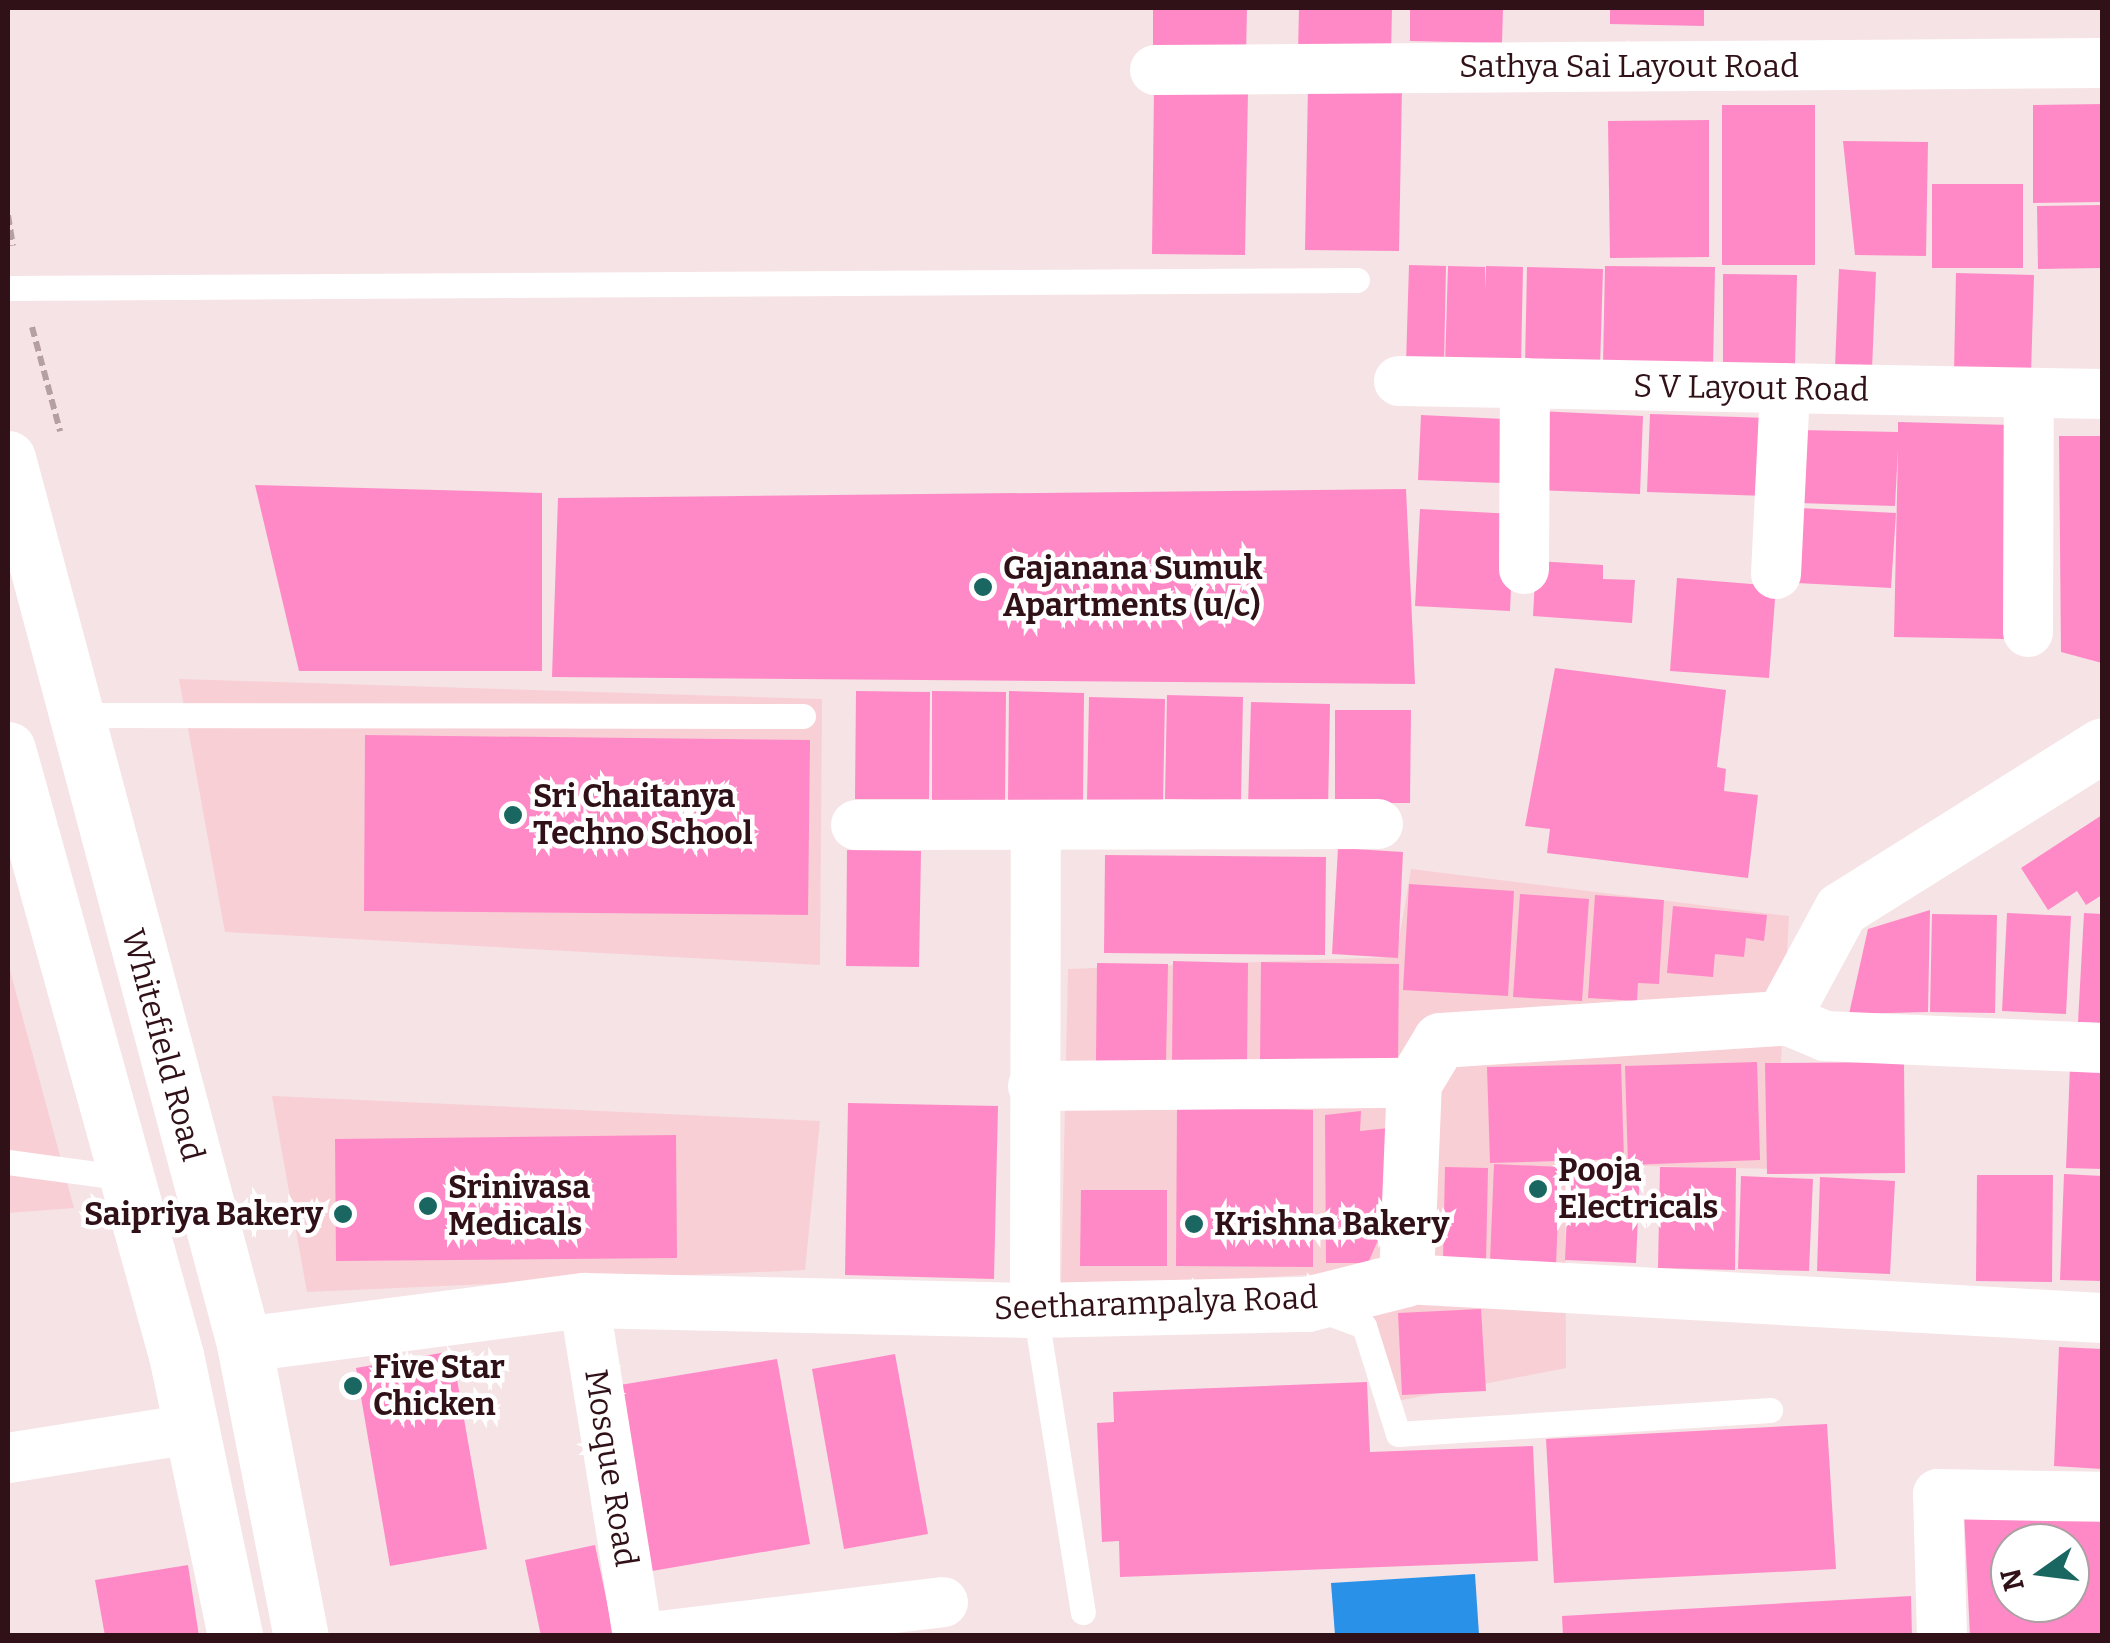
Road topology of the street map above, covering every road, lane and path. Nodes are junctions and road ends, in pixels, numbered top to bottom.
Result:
1 (2102, 62) edge
2 (1155, 70) dead end
3 (1357, 280) dead end
4 (8, 288) edge
5 (1399, 381) dead end
6 (1526, 383) junction
7 (1785, 388) junction
8 (2029, 393) junction
9 (2102, 394) edge
10 (8, 463) edge
11 (1524, 569) dead end
12 (1776, 574) dead end
13 (2028, 632) dead end
14 (78, 715) junction
15 (803, 716) dead end
16 (2102, 745) edge
17 (8, 749) edge
18 (1378, 824) dead end
19 (1036, 825) junction
20 (856, 826) dead end
21 (21, 849) edge
22 (1782, 1018) junction
23 (2102, 1048) edge
24 (1414, 1083) junction
25 (1033, 1086) junction
26 (8, 1162) edge
27 (127, 1178) junction
28 (1406, 1280) junction
29 (584, 1300) junction
30 (1307, 1304) junction
31 (1035, 1310) junction
32 (2102, 1318) edge
33 (244, 1344) junction
34 (1770, 1410) dead end
35 (191, 1429) junction
36 (8, 1458) edge
37 (2102, 1498) edge
38 (943, 1602) dead end
39 (1083, 1612) dead end
40 (235, 1636) edge
41 (302, 1636) edge
42 (638, 1636) edge
43 (659, 1636) edge
44 (1942, 1636) edge

1 - 2 street, Sathya Sai Layout Road
3 - 4 lane
5 - 6 street, S V Layout Road
6 - 7 street, S V Layout Road
6 - 11 street
7 - 8 street, S V Layout Road
7 - 12 street
8 - 9 street, S V Layout Road
8 - 13 street
10 - 14 street, Whitefield Road
14 - 15 lane
14 - 33 street, Whitefield Road
16 - 22 street
17 - 21 street
18 - 19 street
19 - 20 street
19 - 25 street
21 - 27 street
22 - 23 street
22 - 24 street
24 - 25 street
24 - 28 street
25 - 31 street
26 - 27 lane
27 - 35 street
28 - 30 street, Seetharampalya Road
28 - 32 street
29 - 31 street, Seetharampalya Road
29 - 33 street, Seetharampalya Road
29 - 42 street, Mosque Road
30 - 31 street, Seetharampalya Road
30 - 34 lane
31 - 39 lane
33 - 41 street, Whitefield Road
35 - 36 street
35 - 40 street
37 - 44 street
38 - 43 street

